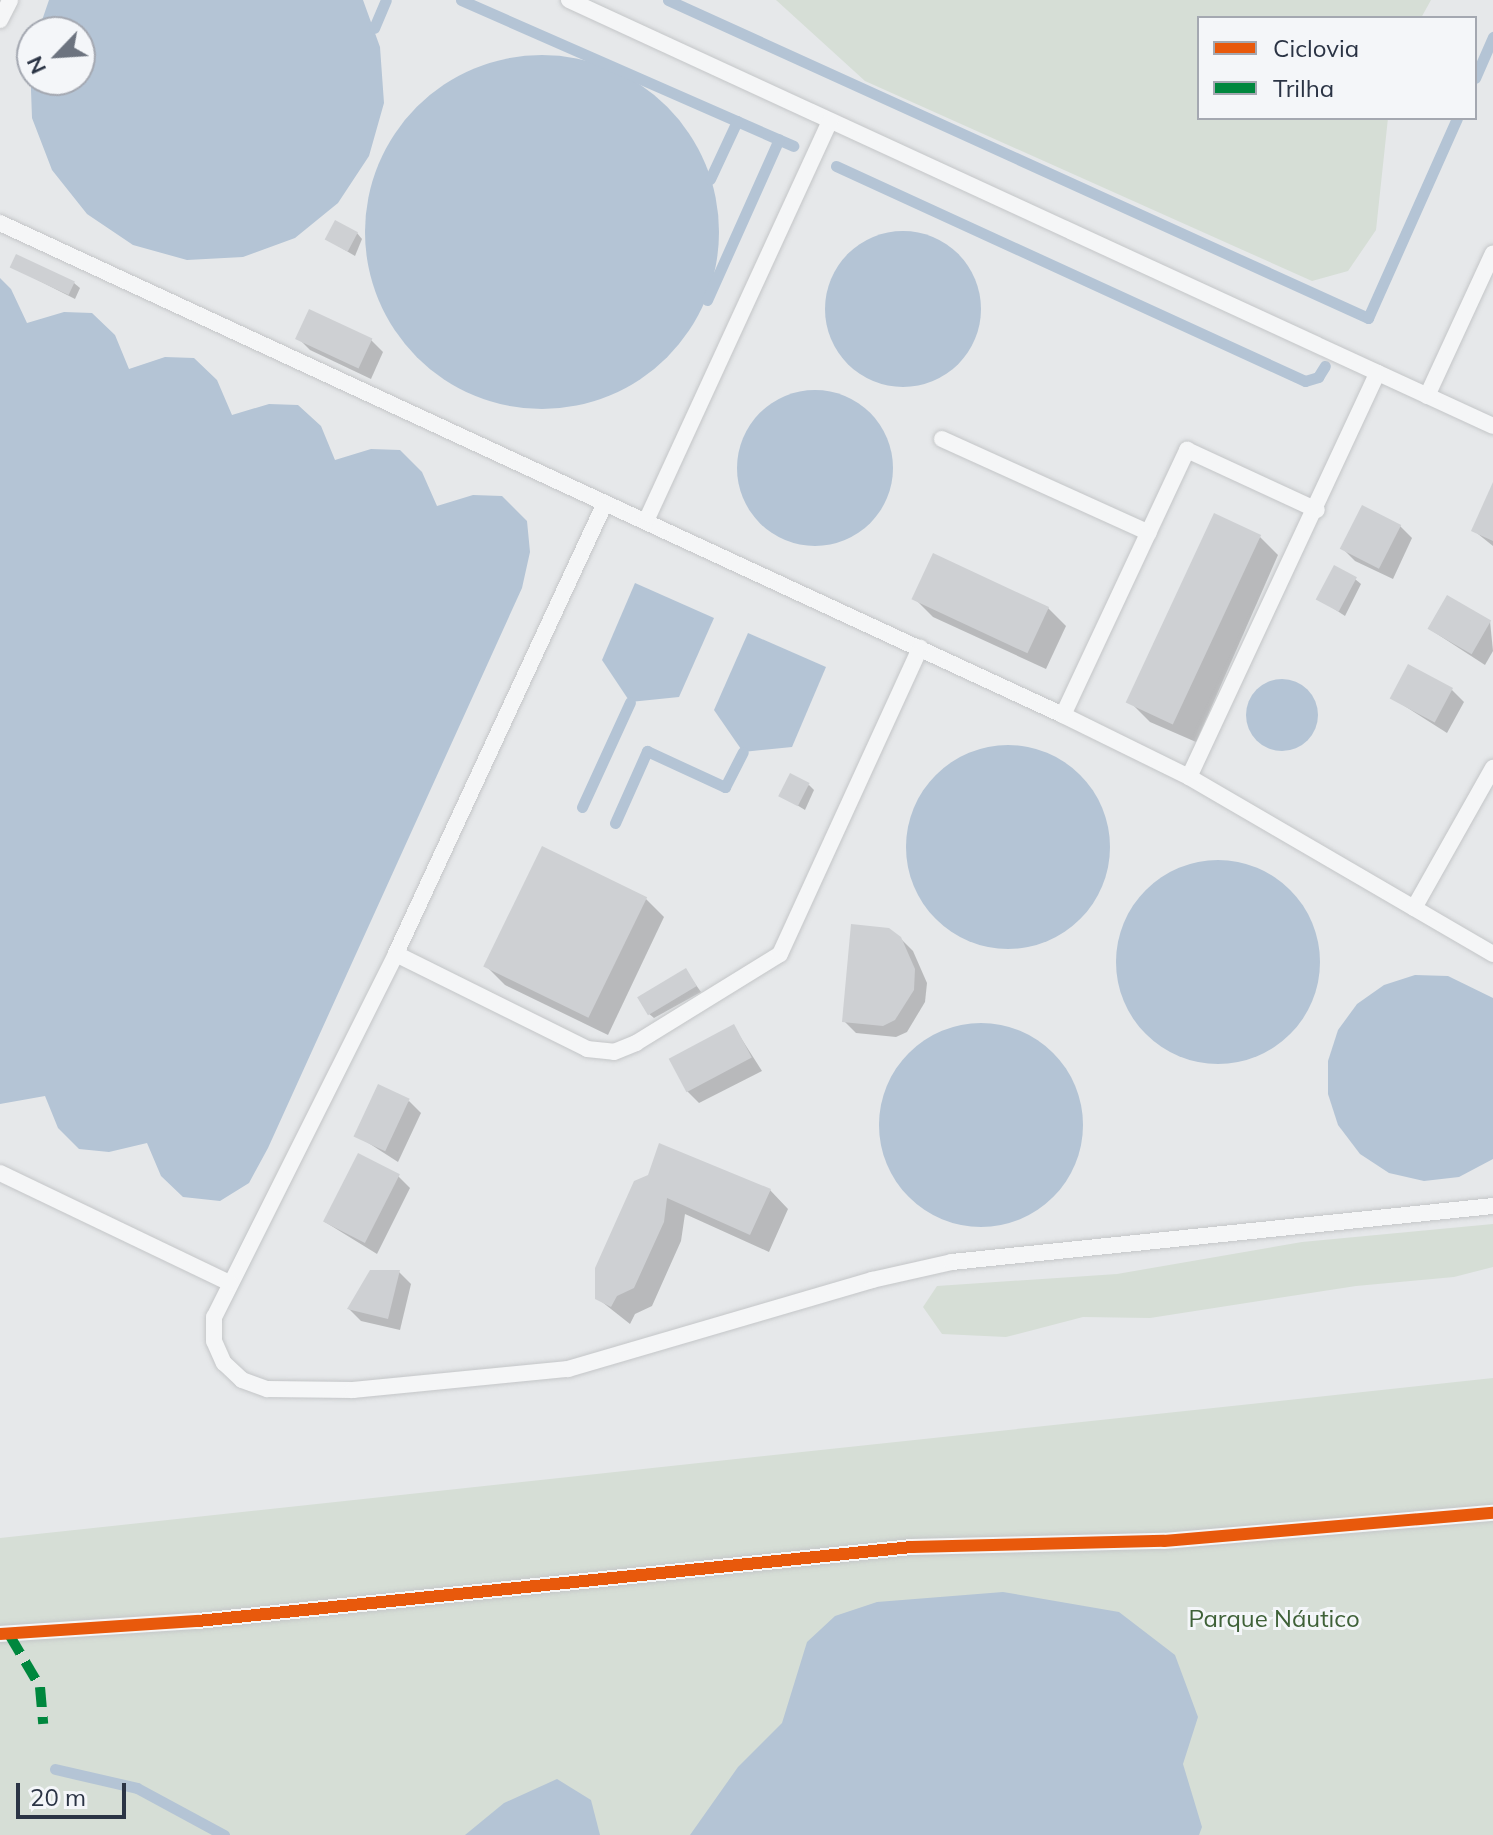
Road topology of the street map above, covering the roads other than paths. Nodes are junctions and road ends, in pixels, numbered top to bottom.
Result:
1 (10, 0) edge
2 (569, 0) edge
3 (0, 20) edge
4 (830, 121) junction
5 (0, 223) edge
6 (1493, 253) edge
7 (1377, 373) junction
8 (1427, 396) junction
9 (1493, 426) edge
10 (942, 439) dead end
11 (605, 503) junction
12 (1317, 510) junction
13 (646, 521) junction
14 (1149, 533) junction
15 (920, 648) junction
16 (1063, 715) junction
17 (1493, 768) edge
18 (1189, 777) junction
19 (1414, 908) junction
20 (396, 954) junction
21 (1493, 954) edge
22 (0, 1173) edge
23 (1493, 1206) edge
24 (230, 1283) junction
25 (1493, 1513) edge
26 (0, 1634) edge

1 - 3 lane
2 - 4 lane
4 - 7 lane
4 - 13 lane
5 - 11 lane
6 - 8 lane
7 - 8 lane
7 - 12 lane
8 - 9 lane
10 - 14 lane
11 - 13 lane
11 - 20 lane
12 - 14 lane
12 - 18 lane
13 - 15 lane
14 - 16 lane
15 - 16 lane
15 - 20 lane
16 - 18 lane
17 - 19 lane
18 - 19 lane
19 - 21 lane
20 - 24 lane
22 - 24 lane
23 - 24 lane
25 - 26 lane

